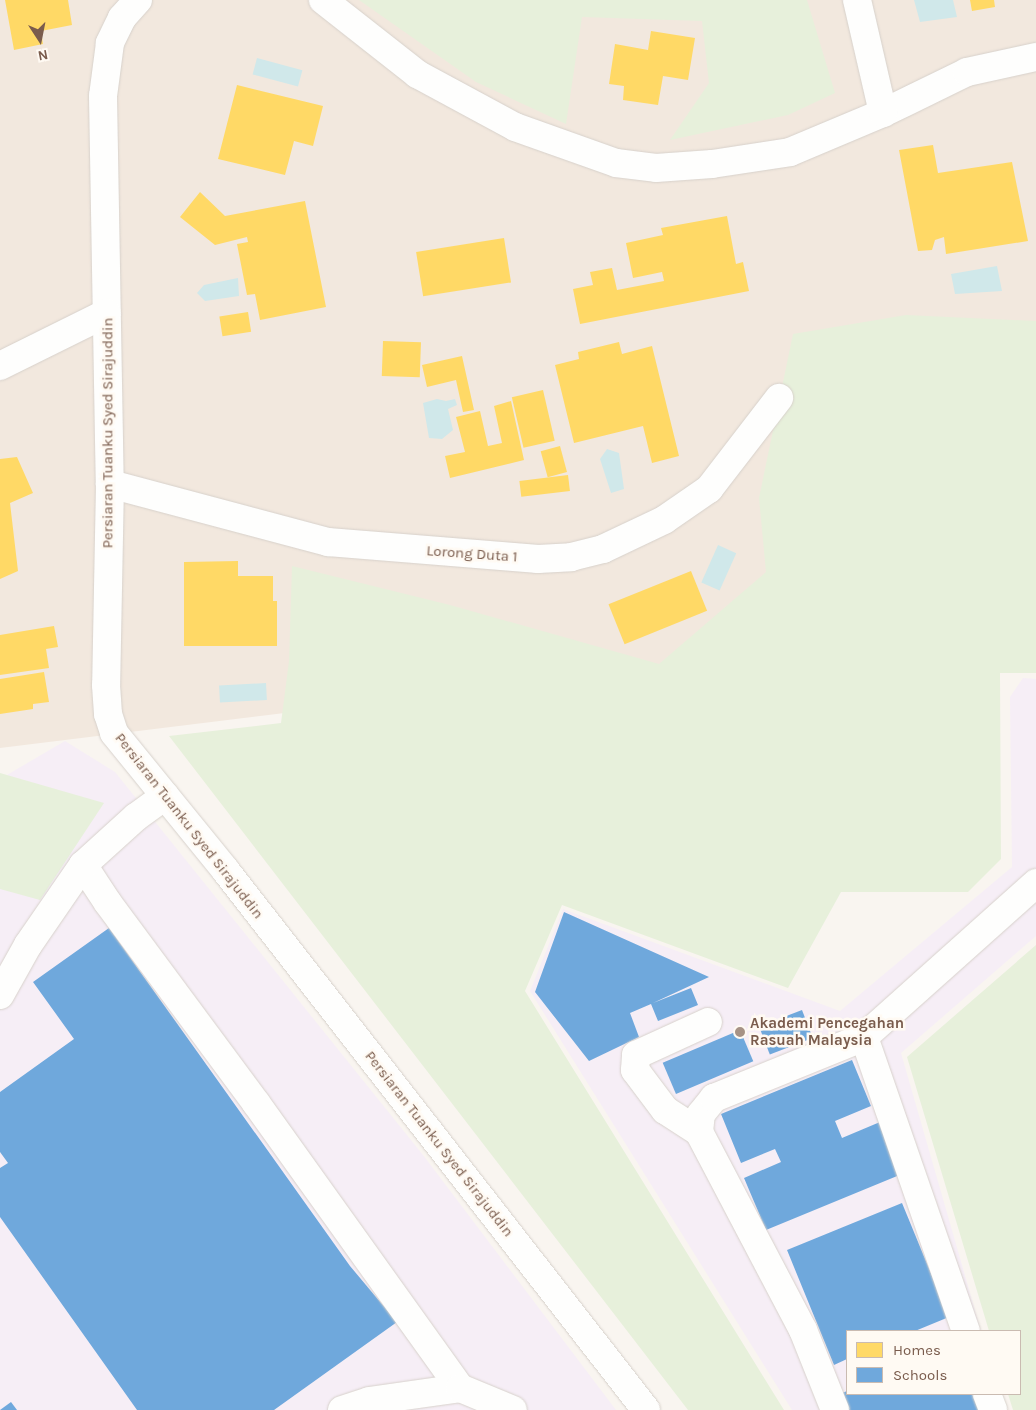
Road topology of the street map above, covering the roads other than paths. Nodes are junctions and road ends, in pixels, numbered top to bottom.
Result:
1 (138, 0) edge
2 (323, 0) edge
3 (857, 0) edge
4 (1036, 57) edge
5 (883, 113) junction
6 (107, 313) junction
7 (0, 366) edge
8 (779, 398) dead end
9 (110, 484) junction
10 (165, 796) junction
11 (83, 865) junction
12 (1036, 883) edge
13 (0, 995) edge
14 (708, 1022) dead end
15 (864, 1037) junction
16 (699, 1132) junction
17 (966, 1330) edge
18 (460, 1388) junction
19 (987, 1395) edge
20 (342, 1410) edge
21 (513, 1410) edge
22 (646, 1410) edge
23 (835, 1410) edge
24 (993, 1410) edge

1 - 6 street, Persiaran Tuanku Syed Sirajuddin
2 - 5 street
3 - 5 street
4 - 5 street
6 - 7 street
6 - 9 street, Persiaran Tuanku Syed Sirajuddin
8 - 9 street, Lorong Duta 1
9 - 10 street, Persiaran Tuanku Syed Sirajuddin
10 - 11 street
10 - 22 street, Persiaran Tuanku Syed Sirajuddin
11 - 13 street
11 - 18 street
12 - 15 street
14 - 16 street
15 - 16 street
15 - 17 street
16 - 23 street
18 - 20 street
18 - 21 street
19 - 24 street

